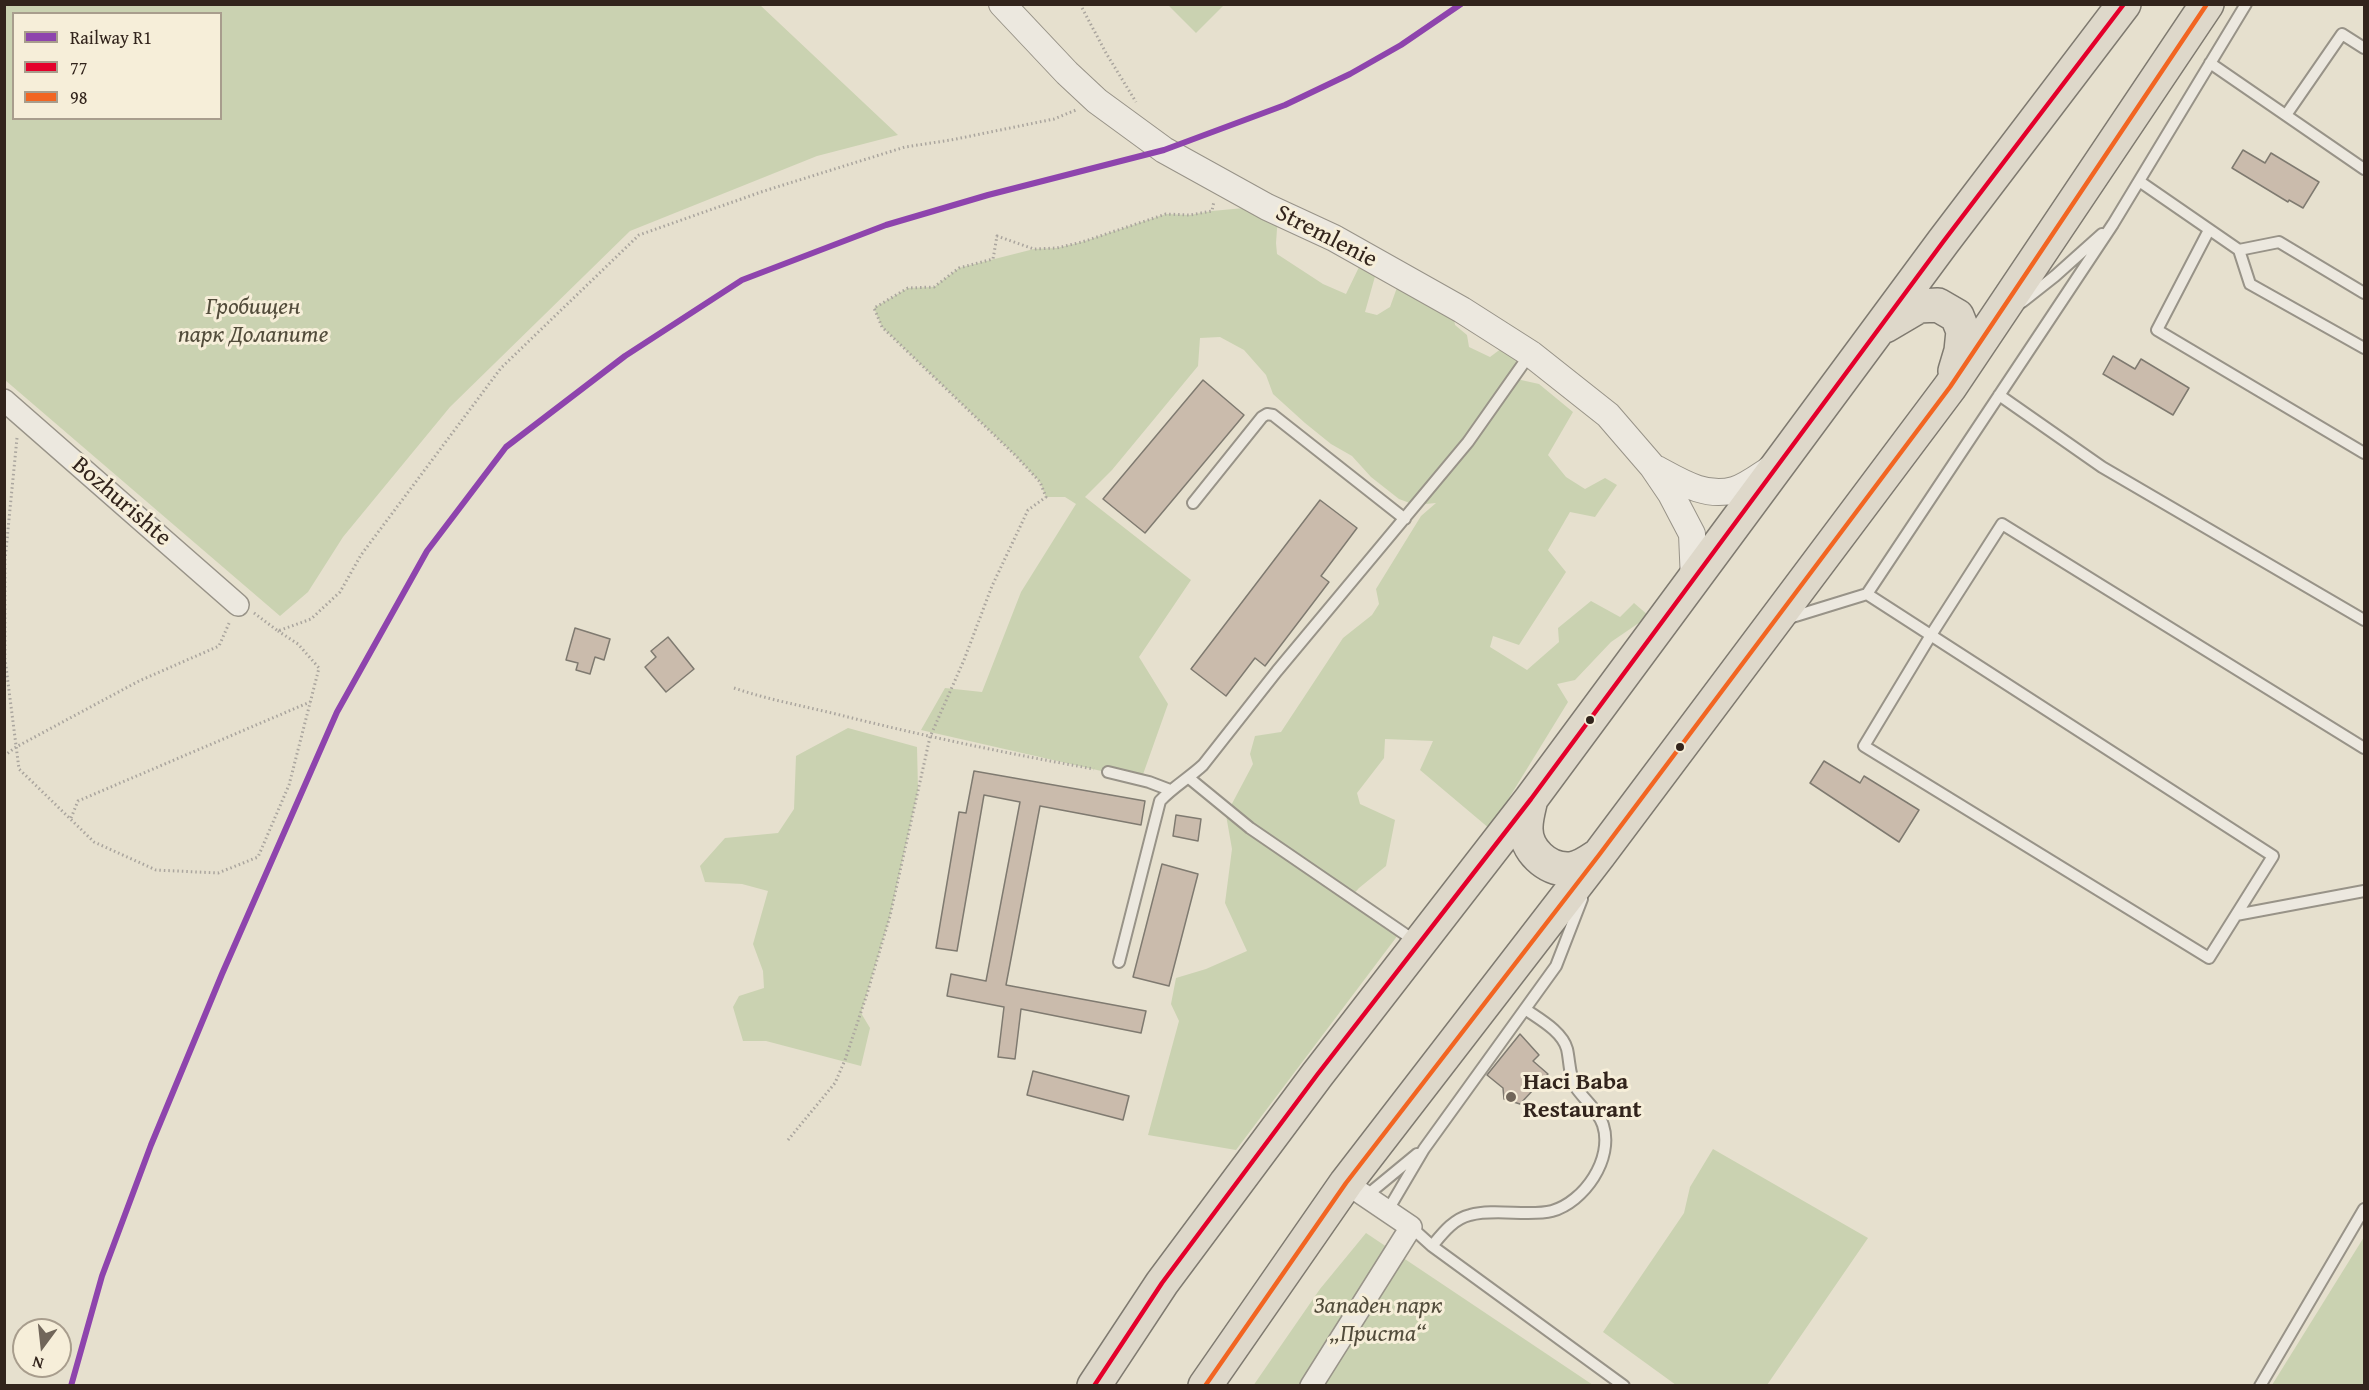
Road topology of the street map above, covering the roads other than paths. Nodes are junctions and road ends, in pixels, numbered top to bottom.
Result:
1 (1002, 4) edge
2 (2124, 4) edge
3 (2207, 4) edge
4 (2246, 4) edge
5 (2364, 48) edge
6 (2210, 63) junction
7 (2286, 115) junction
8 (2364, 169) edge
9 (2139, 181) junction
10 (2113, 224) junction
11 (2209, 230) junction
12 (2239, 250) junction
13 (2364, 293) edge
14 (1992, 326) junction
15 (1878, 330) junction
16 (2364, 348) edge
17 (1531, 354) junction
18 (1950, 387) junction
19 (1999, 395) junction
20 (12, 406) edge
21 (2364, 453) edge
22 (1780, 464) junction
23 (1652, 466) junction
24 (1193, 503) dead end
25 (1405, 519) junction
26 (1694, 581) junction
27 (1867, 594) junction
28 (238, 605) road end
29 (2364, 620) edge
30 (1774, 622) junction
31 (1931, 635) junction
32 (2364, 748) edge
33 (1108, 772) road end
34 (1189, 778) junction
35 (1170, 790) junction
36 (1531, 799) junction
37 (1599, 855) junction
38 (2364, 891) edge
39 (2236, 915) junction
40 (1419, 943) junction
41 (1119, 962) dead end
42 (1525, 1009) junction
43 (1424, 1149) junction
44 (1356, 1190) junction
45 (2364, 1209) edge
46 (1388, 1210) junction
47 (1411, 1227) junction
48 (1431, 1246) junction
49 (1094, 1386) edge
50 (1205, 1386) edge
51 (1311, 1386) edge
52 (1624, 1386) edge
53 (2260, 1386) edge

1 - 17 street, Stremlenie
2 - 15 highway
3 - 14 highway
4 - 6 lane
5 - 7 lane
6 - 7 lane
6 - 9 lane
7 - 8 lane
9 - 10 lane
9 - 11 lane
10 - 14 lane
10 - 19 lane
11 - 12 lane
11 - 21 lane
12 - 13 lane
12 - 16 lane
14 - 18 highway
15 - 18 highway
15 - 22 highway
17 - 23 street, Stremlenie
17 - 25 lane
18 - 30 highway
19 - 27 lane
19 - 29 lane
20 - 28 street, Bozhurishte
22 - 23 street
22 - 26 highway
23 - 26 street
24 - 25 lane
25 - 34 lane
26 - 36 highway
27 - 30 lane
27 - 31 lane
30 - 37 highway
31 - 32 lane
31 - 39 lane
31 - 39 lane
33 - 35 lane
34 - 35 lane
34 - 40 lane
35 - 41 lane
36 - 37 highway
36 - 40 highway
37 - 42 lane
37 - 44 highway
38 - 39 lane
40 - 49 highway
42 - 43 lane
42 - 48 lane
43 - 44 lane
43 - 46 lane
44 - 46 street
44 - 50 highway
45 - 53 lane
46 - 47 street
47 - 48 lane
47 - 51 street
48 - 52 lane

